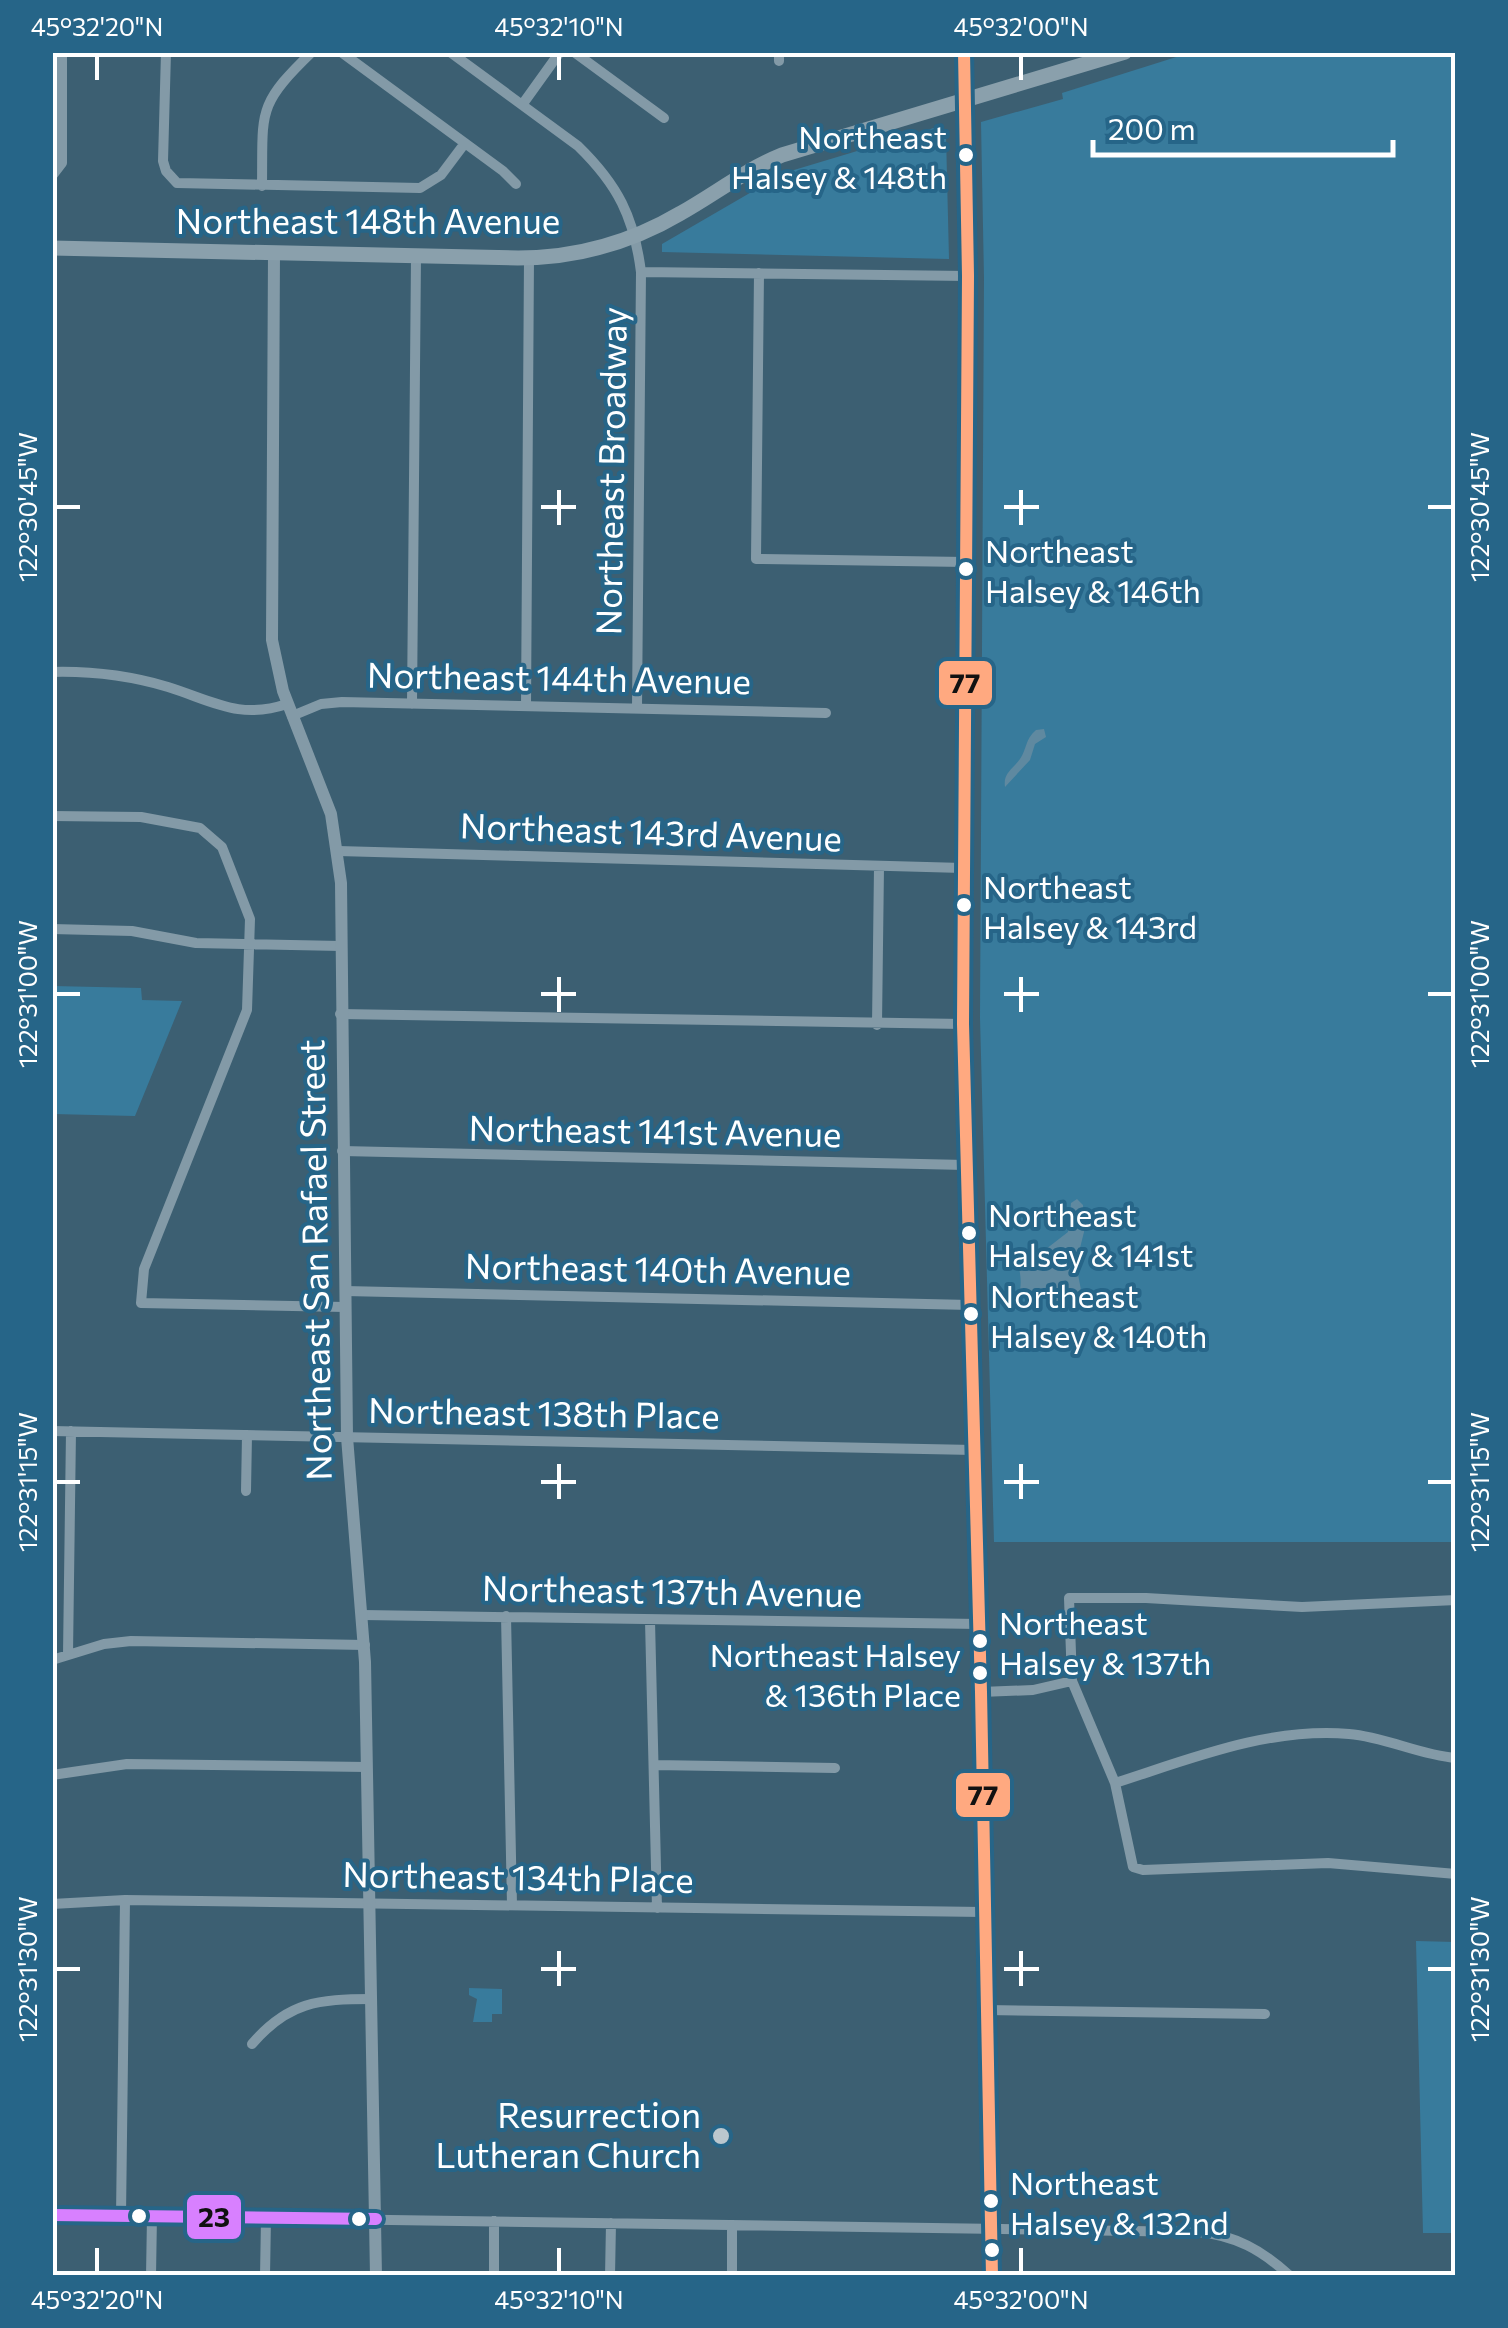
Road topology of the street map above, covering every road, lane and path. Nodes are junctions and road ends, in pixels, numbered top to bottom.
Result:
1 (62, 52) edge
2 (166, 52) edge
3 (312, 52) edge
4 (342, 52) edge
5 (450, 52) edge
6 (560, 52) edge
7 (574, 52) edge
8 (964, 52) edge
9 (1125, 52) edge
10 (964, 100) junction
11 (522, 105) junction
12 (664, 118) dead end
13 (465, 143) junction
14 (52, 176) edge
15 (516, 184) dead end
16 (262, 186) junction
17 (636, 235) junction
18 (52, 248) edge
19 (274, 253) junction
20 (416, 256) junction
21 (529, 258) junction
22 (641, 272) junction
23 (759, 272) junction
24 (968, 276) junction
25 (966, 562) junction
26 (52, 672) edge
27 (412, 704) junction
28 (526, 706) junction
29 (638, 708) junction
30 (290, 710) junction
31 (826, 713) dead end
32 (52, 816) edge
33 (338, 851) junction
34 (879, 868) junction
35 (963, 868) junction
36 (52, 929) edge
37 (251, 944) junction
38 (340, 946) junction
39 (340, 1014) junction
40 (963, 1024) junction
41 (877, 1025) junction
42 (342, 1152) junction
43 (966, 1165) junction
44 (345, 1291) junction
45 (970, 1304) junction
46 (345, 1307) junction
47 (52, 1430) edge
48 (71, 1431) junction
49 (246, 1435) junction
50 (347, 1437) junction
51 (974, 1450) junction
52 (246, 1491) dead end
53 (1456, 1600) edge
54 (363, 1615) junction
55 (506, 1616) junction
56 (650, 1622) junction
57 (979, 1624) junction
58 (365, 1645) junction
59 (68, 1656) junction
60 (52, 1660) edge
61 (1072, 1681) junction
62 (981, 1692) junction
63 (1100, 1746) junction
64 (1088, 1753) dead end
65 (1456, 1758) edge
66 (654, 1765) junction
67 (368, 1767) junction
68 (835, 1768) dead end
69 (52, 1775) edge
70 (1114, 1783) junction
71 (1456, 1874) edge
72 (125, 1900) junction
73 (370, 1903) junction
74 (52, 1904) edge
75 (512, 1905) junction
76 (657, 1908) junction
77 (983, 1912) junction
78 (372, 1999) junction
79 (986, 2010) junction
80 (1265, 2014) dead end
81 (252, 2044) dead end
82 (52, 2214) edge
83 (121, 2216) junction
84 (152, 2216) junction
85 (266, 2218) junction
86 (376, 2219) junction
87 (494, 2221) junction
88 (611, 2223) junction
89 (732, 2224) junction
90 (992, 2228) junction
91 (151, 2276) edge
92 (265, 2276) edge
93 (376, 2276) edge
94 (494, 2276) edge
95 (610, 2276) edge
96 (732, 2276) edge
97 (992, 2276) edge
98 (1290, 2276) edge

1 - 14 street
2 - 16 street
3 - 16 street
4 - 13 street
5 - 11 street
6 - 11 street
7 - 12 street
8 - 10 main road
9 - 10 main road, Northeast 148th Avenue
10 - 17 main road, Northeast 148th Avenue
10 - 24 main road
11 - 17 street
13 - 15 street
13 - 16 street
17 - 21 main road, Northeast 148th Avenue
17 - 22 street, Northeast Broadway
18 - 19 main road, Northeast 148th Avenue
19 - 20 main road, Northeast 148th Avenue
19 - 30 street, Northeast San Rafael Street
20 - 21 main road, Northeast 148th Avenue
20 - 27 street
21 - 28 street
22 - 23 street
22 - 29 street, Northeast Broadway
23 - 24 street
23 - 25 street
24 - 25 main road
25 - 35 main road
26 - 30 street, Northeast 144th Avenue
27 - 28 street, Northeast 144th Avenue
27 - 30 street, Northeast 144th Avenue
28 - 29 street, Northeast 144th Avenue
29 - 31 street, Northeast 144th Avenue
30 - 33 street, Northeast San Rafael Street
32 - 37 street
33 - 34 street, Northeast 143rd Avenue
33 - 38 street, Northeast San Rafael Street
34 - 35 street, Northeast 143rd Avenue
34 - 41 street
35 - 40 main road
36 - 37 street
37 - 38 street
37 - 46 street
38 - 39 street, Northeast San Rafael Street
39 - 41 street
39 - 42 street, Northeast San Rafael Street
40 - 41 street
40 - 43 main road
42 - 43 street, Northeast 141st Avenue
42 - 44 street, Northeast San Rafael Street
43 - 45 main road
44 - 45 street, Northeast 140th Avenue
44 - 46 street, Northeast San Rafael Street
45 - 51 main road
46 - 50 street, Northeast San Rafael Street
47 - 48 street, Northeast 138th Place
48 - 49 street, Northeast 138th Place
48 - 59 street
49 - 50 street, Northeast 138th Place
49 - 52 street
50 - 51 street, Northeast 138th Place
50 - 54 street, Northeast San Rafael Street
51 - 57 main road
53 - 61 street
54 - 55 street, Northeast 137th Avenue
54 - 58 street, Northeast San Rafael Street
55 - 56 street, Northeast 137th Avenue
55 - 75 street
56 - 57 street, Northeast 137th Avenue
56 - 66 street
57 - 62 main road
58 - 59 street
58 - 67 street, Northeast San Rafael Street
59 - 60 street
61 - 62 street
61 - 63 street
62 - 77 main road
63 - 64 street
63 - 70 street
65 - 70 street
66 - 68 street
66 - 76 street
67 - 69 street
67 - 73 street, Northeast San Rafael Street
70 - 71 street
72 - 73 street, Northeast 134th Place
72 - 74 street, Northeast 134th Place
72 - 83 street
73 - 75 street, Northeast 134th Place
73 - 78 street, Northeast San Rafael Street
75 - 76 street, Northeast 134th Place
76 - 77 street, Northeast 134th Place
77 - 79 main road
78 - 81 street
78 - 86 street, Northeast San Rafael Street
79 - 80 street
79 - 90 main road
82 - 83 street
83 - 84 street
84 - 85 street
84 - 91 street
85 - 86 street
85 - 92 street
86 - 87 street
86 - 93 street, Northeast San Rafael Street
87 - 88 street
87 - 94 street
88 - 89 street
88 - 95 street
89 - 90 street
89 - 96 street
90 - 97 main road
90 - 98 street

